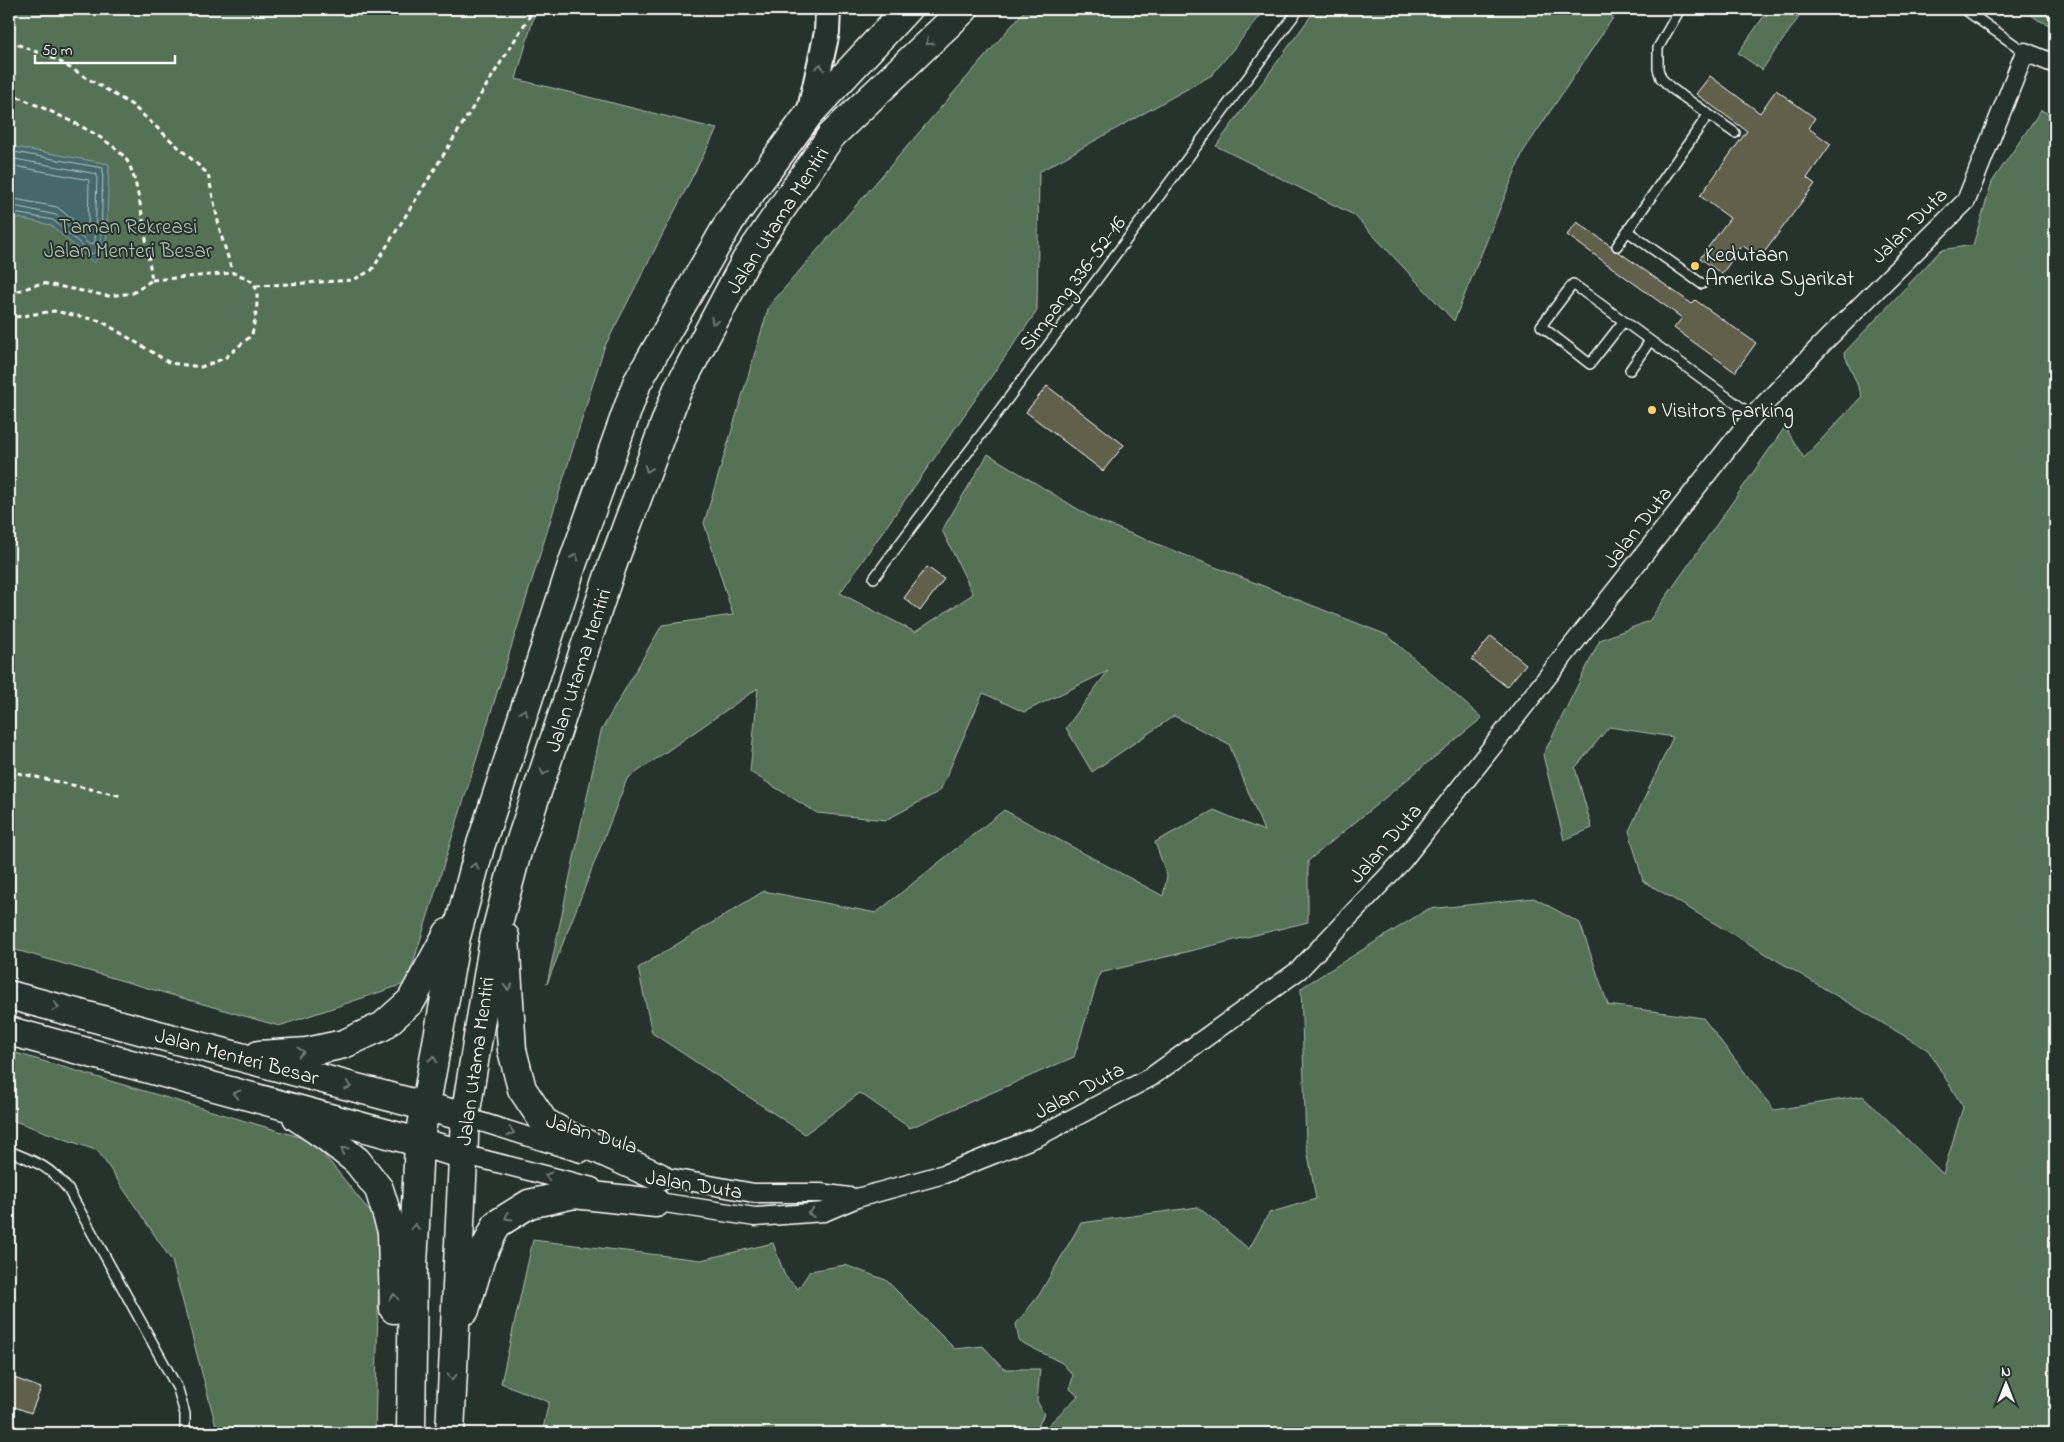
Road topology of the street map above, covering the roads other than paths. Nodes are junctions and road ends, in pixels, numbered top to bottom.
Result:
1 (828, 9) edge
2 (908, 9) edge
3 (964, 9) edge
4 (1298, 9) edge
5 (1680, 9) edge
6 (1964, 9) edge
7 (2025, 52) junction
8 (2055, 64) edge
9 (809, 114) junction
10 (1708, 114) junction
11 (1735, 133) dead end
12 (1627, 231) junction
13 (1617, 246) dead end
14 (1702, 284) dead end
15 (1623, 322) junction
16 (1650, 341) junction
17 (1630, 370) dead end
18 (1753, 416) junction
19 (874, 578) dead end
20 (466, 900) junction
21 (504, 904) junction
22 (9, 995) edge
23 (9, 1031) edge
24 (235, 1056) junction
25 (277, 1105) junction
26 (424, 1107) junction
27 (465, 1117) junction
28 (419, 1143) junction
29 (9, 1151) edge
30 (462, 1154) junction
31 (658, 1190) junction
32 (857, 1198) junction
33 (454, 1346) junction
34 (185, 1433) edge
35 (395, 1433) edge
36 (411, 1433) edge
37 (450, 1433) edge

9 -> 1 street
2 - 9 main road, Jalan Utama Mentiri
3 -> 21 main road, Jalan Utama Mentiri
4 - 19 lane, Simpang 336-52-16
5 - 10 lane
6 - 7 lane
7 - 8 street
7 - 18 street, Jalan Duta
20 -> 9 main road, Jalan Utama Mentiri
10 - 11 lane
10 - 12 lane
12 - 13 lane
12 - 14 lane
15 - 15 lane
15 - 16 lane
16 - 17 lane
16 - 18 lane
18 - 32 street, Jalan Duta
24 -> 20 main road
26 -> 20 main road, Jalan Utama Mentiri
21 - 27 main road, Jalan Utama Mentiri
21 -> 31 main road
22 -> 24 main road, Jalan Menteri Besar
25 -> 23 main road, Jalan Menteri Besar
24 -> 26 main road, Jalan Menteri Besar
25 - 28 main road, Jalan Menteri Besar
35 -> 25 main road
26 - 27 main road, Jalan Menteri Besar
26 - 28 main road, Jalan Utama Mentiri
27 - 30 main road, Jalan Utama Mentiri
27 -> 31 street, Jalan Dula
28 - 30 main road, Jalan Menteri Besar
36 -> 28 main road, Jalan Utama Mentiri
29 - 34 lane
31 -> 30 street, Jalan Duta
30 - 33 main road, Jalan Utama Mentiri
31 - 32 street, Jalan Dula
32 -> 31 street, Jalan Duta
31 -> 33 main road
33 -> 37 main road, Jalan Utama Mentiri

